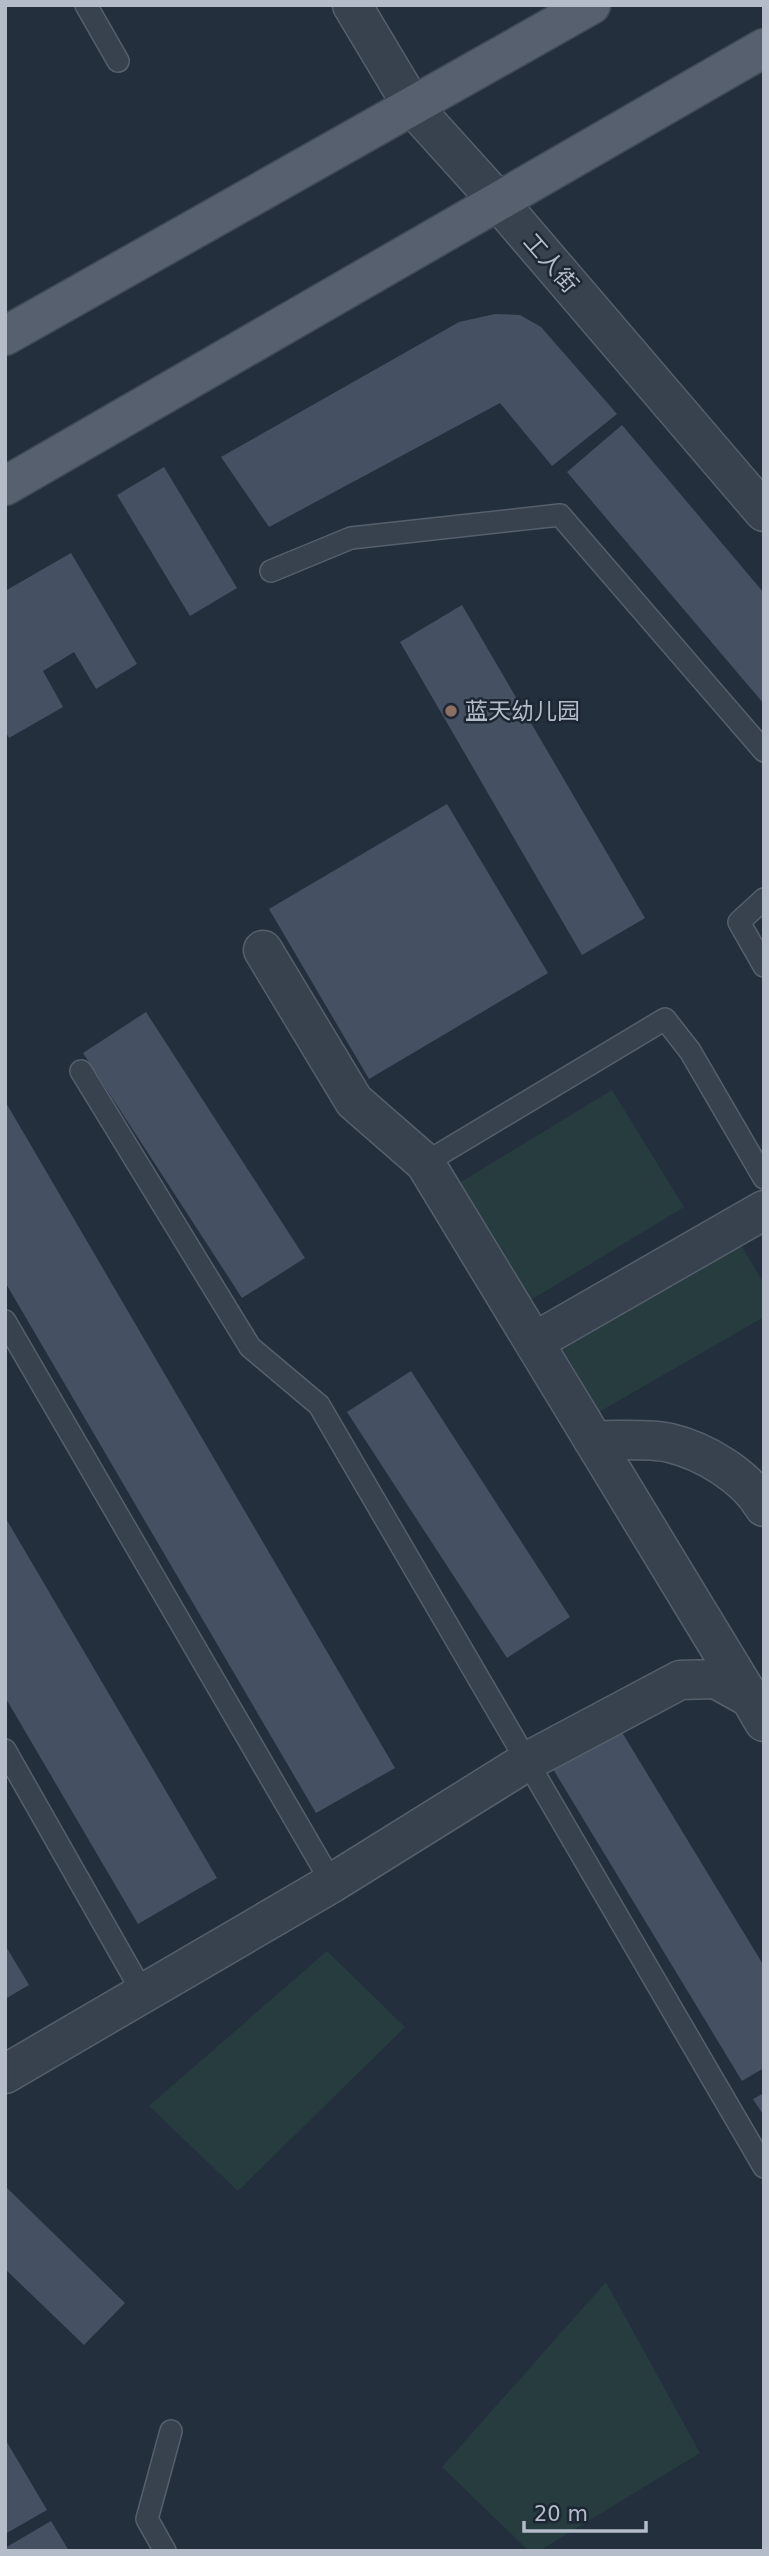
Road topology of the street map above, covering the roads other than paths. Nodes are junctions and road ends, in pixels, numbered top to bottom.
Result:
1 (86, 5) edge
2 (352, 5) edge
3 (591, 5) edge
4 (764, 48) edge
5 (118, 61) dead end
6 (413, 107) junction
7 (497, 200) junction
8 (5, 336) edge
9 (5, 485) edge
10 (764, 512) edge
11 (271, 571) dead end
12 (764, 751) edge
13 (764, 899) edge
14 (263, 950) dead end
15 (764, 965) edge
16 (81, 1071) dead end
17 (425, 1163) junction
18 (764, 1178) edge
19 (764, 1210) edge
20 (5, 1321) edge
21 (534, 1342) junction
22 (593, 1440) junction
23 (764, 1507) edge
24 (693, 1604) junction
25 (680, 1680) junction
26 (757, 1710) edge
27 (5, 1750) edge
28 (526, 1762) junction
29 (332, 1883) junction
30 (144, 1993) junction
31 (5, 2074) edge
32 (764, 2167) edge
33 (171, 2431) dead end
34 (165, 2551) edge

1 - 5 lane
2 - 6 street, 工人街
3 - 6 main road
4 - 7 main road
6 - 7 street, 工人街
6 - 8 main road
7 - 9 main road
7 - 10 street, 工人街
11 - 12 lane
13 - 15 lane
14 - 17 street
16 - 28 lane
17 - 18 lane
17 - 21 street
19 - 21 street
20 - 29 lane
21 - 22 street
22 - 23 street
22 - 24 street
24 - 25 street
24 - 26 street
25 - 26 street
25 - 28 street
27 - 30 lane
28 - 29 street
28 - 32 lane
29 - 30 street
30 - 31 street
33 - 34 lane

